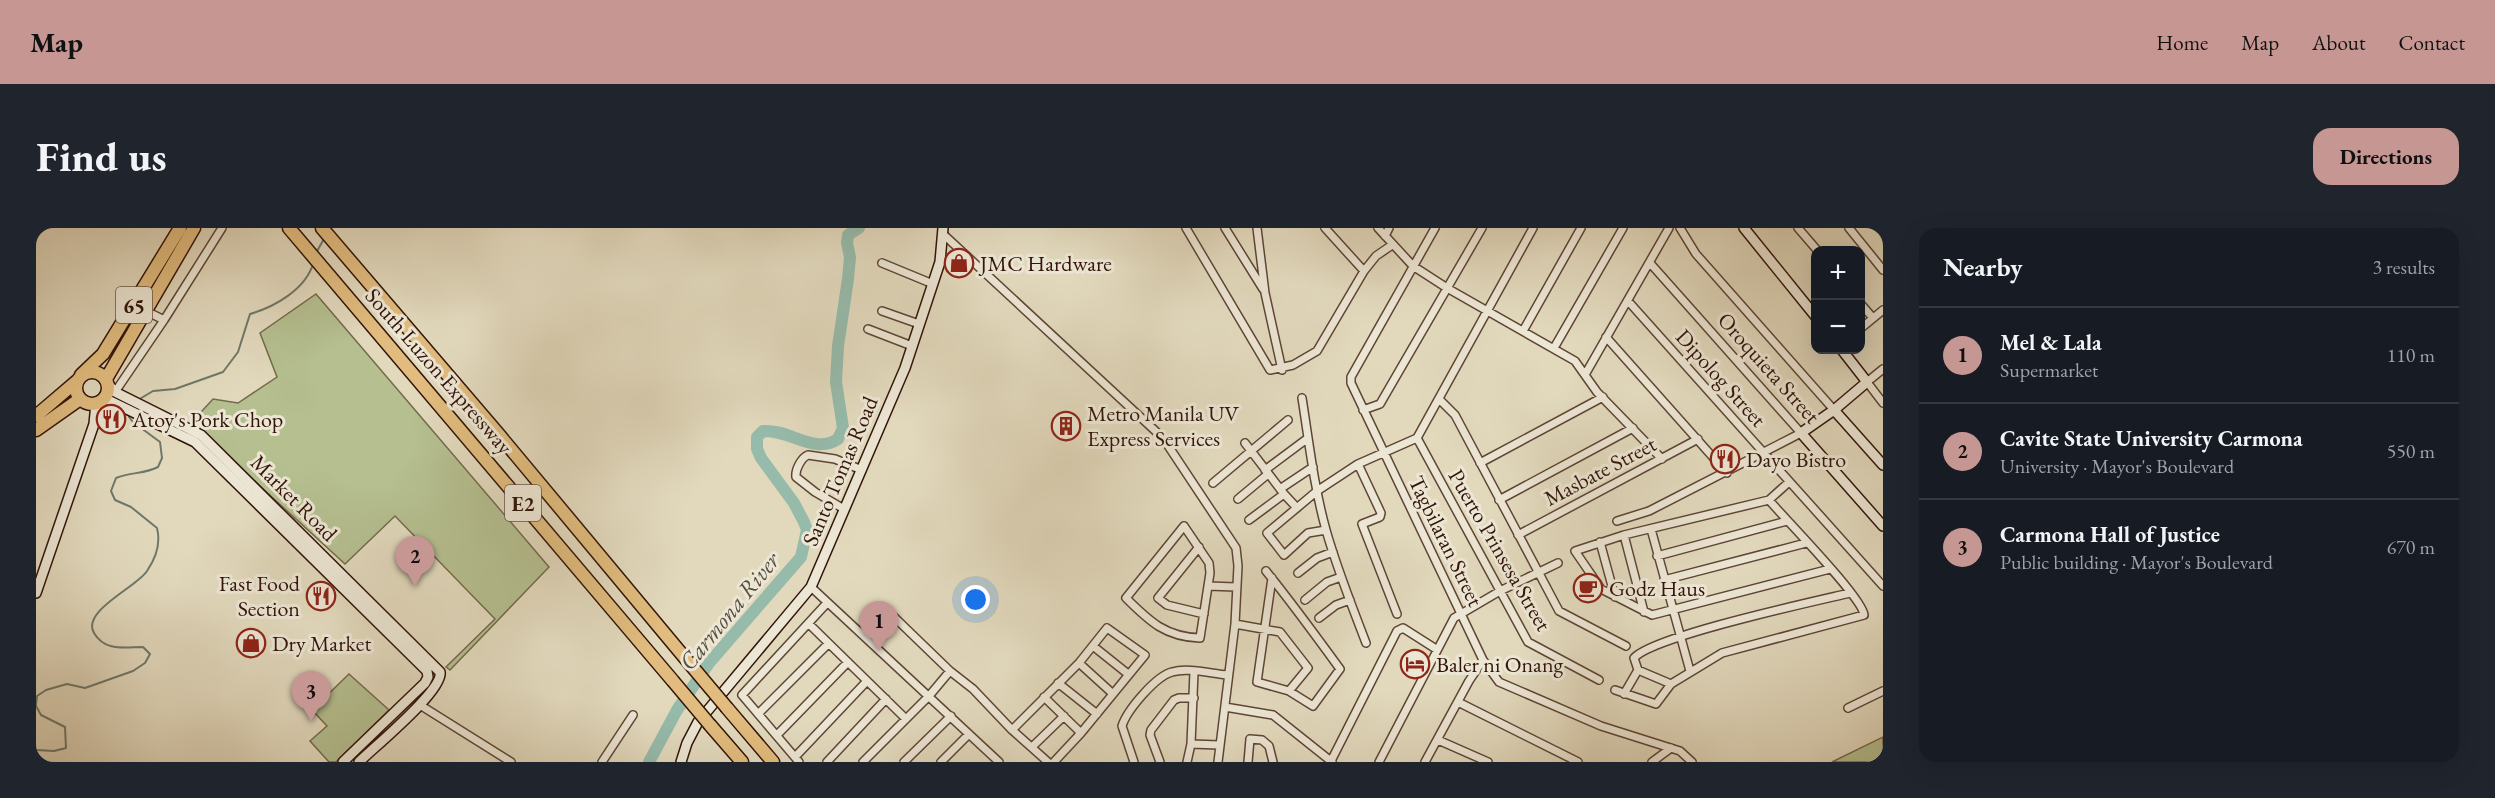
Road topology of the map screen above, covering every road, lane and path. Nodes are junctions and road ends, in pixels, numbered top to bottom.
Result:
1 (180, 228) edge
2 (194, 228) edge
3 (222, 228) edge
4 (322, 228) edge
5 (1186, 228) edge
6 (1225, 228) edge
7 (1257, 228) edge
8 (1325, 228) edge
9 (1378, 228) edge
10 (1389, 228) edge
11 (1435, 228) edge
12 (1482, 228) edge
13 (1533, 228) edge
14 (1581, 228) edge
15 (1623, 228) edge
16 (1669, 228) edge
17 (1680, 228) edge
18 (1744, 228) edge
19 (1798, 228) edge
20 (1849, 228) edge
21 (290, 229) edge
22 (943, 231) edge
23 (1385, 236) junction
24 (1392, 244) junction
25 (1814, 246) edge
26 (882, 263) dead end
27 (1650, 263) junction
28 (1413, 266) junction
29 (1883, 270) edge
30 (1364, 271) junction
31 (933, 284) junction
32 (1447, 288) junction
33 (1265, 293) junction
34 (1628, 301) junction
35 (1865, 309) edge
36 (144, 310) junction
37 (1487, 310) junction
38 (1883, 310) edge
39 (882, 311) dead end
40 (1811, 312) edge
41 (1873, 318) junction
42 (164, 320) junction
43 (919, 324) junction
44 (1865, 325) edge
45 (868, 329) dead end
46 (1523, 331) junction
47 (1606, 337) junction
48 (912, 346) junction
49 (1554, 348) junction
50 (1845, 354) edge
51 (1282, 369) junction
52 (1883, 369) edge
53 (1586, 373) junction
54 (79, 378) junction
55 (1867, 382) junction
56 (109, 393) junction
57 (1603, 397) junction
58 (80, 399) junction
59 (1302, 399) dead end
60 (1439, 399) junction
61 (1883, 403) edge
62 (1834, 410) junction
63 (1363, 411) junction
64 (36, 416) edge
65 (154, 416) junction
66 (1288, 420) dead end
67 (1633, 428) junction
68 (36, 430) edge
69 (1801, 433) junction
70 (1308, 438) junction
71 (1417, 438) junction
72 (1698, 439) junction
73 (1245, 443) dead end
74 (1251, 450) junction
75 (1764, 453) junction
76 (1383, 454) junction
77 (1662, 459) junction
78 (1480, 463) junction
79 (1359, 464) junction
80 (1883, 465) edge
81 (1313, 467) junction
82 (862, 470) junction
83 (1267, 472) junction
84 (1727, 473) junction
85 (1789, 482) junction
86 (1213, 483) dead end
87 (1317, 491) junction
88 (1282, 492) junction
89 (1238, 499) dead end
90 (1499, 500) junction
91 (1769, 500) junction
92 (1297, 508) junction
93 (844, 509) junction
94 (1249, 519) dead end
95 (1617, 521) dead end
96 (1787, 521) junction
97 (1883, 526) edge
98 (1651, 529) junction
99 (1326, 530) junction
100 (1518, 535) junction
101 (1624, 535) junction
102 (1600, 542) junction
103 (1806, 543) junction
104 (1199, 547) junction
105 (1333, 552) junction
106 (1657, 556) junction
107 (1558, 563) dead end
108 (1830, 570) junction
109 (1266, 571) dead end
110 (1539, 572) junction
111 (1298, 573) dead end
112 (1341, 577) junction
113 (1272, 578) junction
114 (1664, 580) junction
115 (1208, 586) junction
116 (1883, 586) edge
117 (811, 587) junction
118 (1236, 587) junction
119 (1500, 591) junction
120 (36, 593) edge
121 (1850, 593) junction
122 (1615, 597) junction
123 (1305, 600) dead end
124 (1350, 600) junction
125 (827, 603) junction
126 (1672, 611) junction
127 (1462, 612) junction
128 (1644, 612) junction
129 (1204, 614) junction
130 (1397, 614) dead end
131 (1318, 618) dead end
132 (808, 624) junction
133 (1235, 624) junction
134 (1264, 628) junction
135 (864, 635) junction
136 (1679, 637) junction
137 (1366, 643) dead end
138 (828, 644) junction
139 (1093, 646) junction
140 (1626, 646) dead end
141 (1436, 649) junction
142 (1483, 660) junction
143 (848, 662) junction
144 (1079, 663) junction
145 (1638, 670) junction
146 (950, 671) junction
147 (1690, 671) junction
148 (1194, 672) junction
149 (1128, 674) junction
150 (1228, 675) junction
151 (1599, 680) dead end
152 (867, 681) junction
153 (1058, 683) junction
154 (1671, 684) junction
155 (1615, 690) dead end
156 (1883, 690) edge
157 (1289, 692) junction
158 (1113, 693) junction
159 (1624, 694) junction
160 (929, 696) junction
161 (1044, 697) junction
162 (1194, 698) junction
163 (886, 699) junction
164 (1458, 702) junction
165 (420, 705) junction
166 (1225, 708) junction
167 (1848, 708) dead end
168 (758, 714) junction
169 (1097, 714) junction
170 (633, 715) dead end
171 (951, 716) junction
172 (1064, 716) junction
173 (906, 719) junction
174 (1012, 730) junction
175 (1081, 733) junction
176 (969, 734) junction
177 (777, 735) junction
178 (1438, 740) junction
179 (1191, 744) junction
180 (1219, 745) junction
181 (1032, 747) junction
182 (1671, 748) junction
183 (797, 760) edge
184 (1332, 761) edge
185 (343, 762) edge
186 (359, 762) edge
187 (511, 762) edge
188 (602, 762) edge
189 (681, 762) edge
190 (742, 762) edge
191 (773, 762) edge
192 (826, 762) edge
193 (863, 762) edge
194 (904, 762) edge
195 (941, 762) edge
196 (999, 762) edge
197 (1048, 762) edge
198 (1054, 762) edge
199 (1134, 762) edge
200 (1160, 762) edge
201 (1187, 762) edge
202 (1218, 762) edge
203 (1248, 762) edge
204 (1273, 762) edge
205 (1379, 762) edge
206 (1425, 762) edge
207 (1488, 762) edge
208 (1578, 762) edge
209 (1652, 762) edge
210 (1692, 762) edge

1 - 54 highway, 65
2 - 36 highway, 65
3 - 42 street
4 - 191 highway, South Luzon Expressway / E2, bridge
5 - 51 street
6 - 33 street
7 - 33 street
8 - 30 street
9 - 23 street
10 - 23 street
11 - 28 street, Tagbilaran Street
12 - 32 street
13 - 37 street
14 - 46 street
15 - 49 street
16 - 27 street
17 - 62 street
18 - 40 main road
19 - 25 street
20 - 29 street
21 - 190 highway, South Luzon Expressway / E2, bridge
22 - 31 main road, Santo Tomas Road
22 - 118 street
23 - 24 street
24 - 28 street
24 - 30 street
26 - 31 street
27 - 34 street
27 - 69 street, Oroquieta Street
28 - 32 street
28 - 63 street, Tagbilaran Street
30 - 51 street
31 - 43 main road, Santo Tomas Road
32 - 37 street
32 - 63 street
33 - 51 street
34 - 47 street
34 - 75 street, Dipolog Street
35 - 41 street
36 - 42 street
36 - 56 highway, 65
37 - 46 street
37 - 60 street
38 - 41 street
39 - 43 street
41 - 44 street
42 - 56 street
43 - 48 main road, Santo Tomas Road
45 - 48 street
46 - 49 street
47 - 53 street
47 - 72 street
48 - 82 main road, Santo Tomas Road
49 - 53 street
50 - 55 main road
52 - 55 street
53 - 57 street
54 - 56 highway
54 - 58 highway
54 - 64 highway
55 - 61 street
55 - 62 main road
56 - 58 highway
56 - 65 main road, Market Road
56 - 120 main road, 65
57 - 67 street
57 - 78 street
58 - 68 highway
59 - 70 street
60 - 71 street
60 - 78 street
62 - 69 main road
62 - 80 main road
63 - 76 street, Tagbilaran Street
65 - 165 main road, Market Road
65 - 185 main road, Market Road
66 - 74 street
67 - 77 street
67 - 90 street
69 - 75 street
69 - 97 main road, Oroquieta Street
70 - 81 street
70 - 83 street
71 - 76 street
71 - 119 street, Puerto Prinsesa Street
72 - 77 street, Masbate Street
72 - 84 street
73 - 74 street
74 - 83 street
74 - 86 street
75 - 84 street
75 - 85 street, Dipolog Street
76 - 79 street
76 - 127 street, Tagbilaran Street
77 - 100 street, Masbate Street
78 - 90 street
79 - 87 street
79 - 130 street
81 - 87 street
81 - 88 street
82 - 93 main road, Santo Tomas Road
82 - 93 street
83 - 88 street
83 - 89 street
84 - 95 street
85 - 91 street
85 - 116 street, Dipolog Street
87 - 92 street
87 - 99 street
88 - 92 street
88 - 94 street
90 - 100 street
91 - 96 street
91 - 98 street
92 - 99 street
93 - 117 main road, Santo Tomas Road
96 - 103 street
96 - 106 street
98 - 101 street
98 - 106 street
99 - 105 street
100 - 110 street
101 - 102 street
101 - 128 street
102 - 122 street
102 - 122 street
103 - 108 street
103 - 114 street
104 - 115 street
104 - 129 street
104 - 129 street
105 - 111 street
105 - 112 street
106 - 114 street
107 - 110 street
108 - 121 street
108 - 126 street
109 - 113 street
110 - 119 street
110 - 140 street
112 - 123 street
112 - 124 street
113 - 134 street
113 - 157 street
114 - 126 street
115 - 118 street
115 - 129 street
117 - 125 street
117 - 189 main road, Santo Tomas Road
118 - 133 street
119 - 127 street
119 - 151 street, Puerto Prinsesa Street
121 - 136 street
121 - 147 street
122 - 128 street
124 - 131 street
124 - 137 street
125 - 132 street
125 - 135 street
126 - 128 street
126 - 136 street
127 - 141 street
127 - 142 street, Tagbilaran Street
132 - 138 street
132 - 168 street
133 - 134 street
133 - 150 street
134 - 157 street
134 - 157 street
135 - 146 street
135 - 160 street
136 - 145 street
136 - 147 street
138 - 143 street
138 - 168 street
139 - 144 street
139 - 149 street
139 - 149 street
141 - 184 street
141 - 205 street
142 - 164 street
142 - 182 street, Tagbilaran Street
143 - 152 street
143 - 177 street
144 - 153 street
144 - 158 street
145 - 154 street
145 - 159 street
146 - 160 street
146 - 174 street
147 - 154 street
148 - 150 street
148 - 162 street
148 - 199 street
149 - 158 street
150 - 166 street
152 - 163 street
152 - 183 street
153 - 161 street
153 - 169 street
154 - 159 street
155 - 159 street
156 - 167 street
158 - 169 street
160 - 171 street
160 - 173 street
161 - 172 street
161 - 174 street
162 - 179 street
162 - 200 street
163 - 173 street
163 - 192 street
164 - 178 street
164 - 208 street
165 - 186 main road
165 - 187 street
166 - 180 street
166 - 184 street
168 - 177 street
169 - 175 street
170 - 188 street
171 - 176 street
171 - 194 street
172 - 175 street
172 - 181 street
173 - 193 street
174 - 181 street
175 - 198 street
176 - 195 street
176 - 196 street
177 - 183 street
178 - 206 street
178 - 207 street
179 - 180 street
179 - 201 street
180 - 202 street
181 - 197 street
182 - 209 street
182 - 210 street, Tagbilaran Street
203 - 204 street

